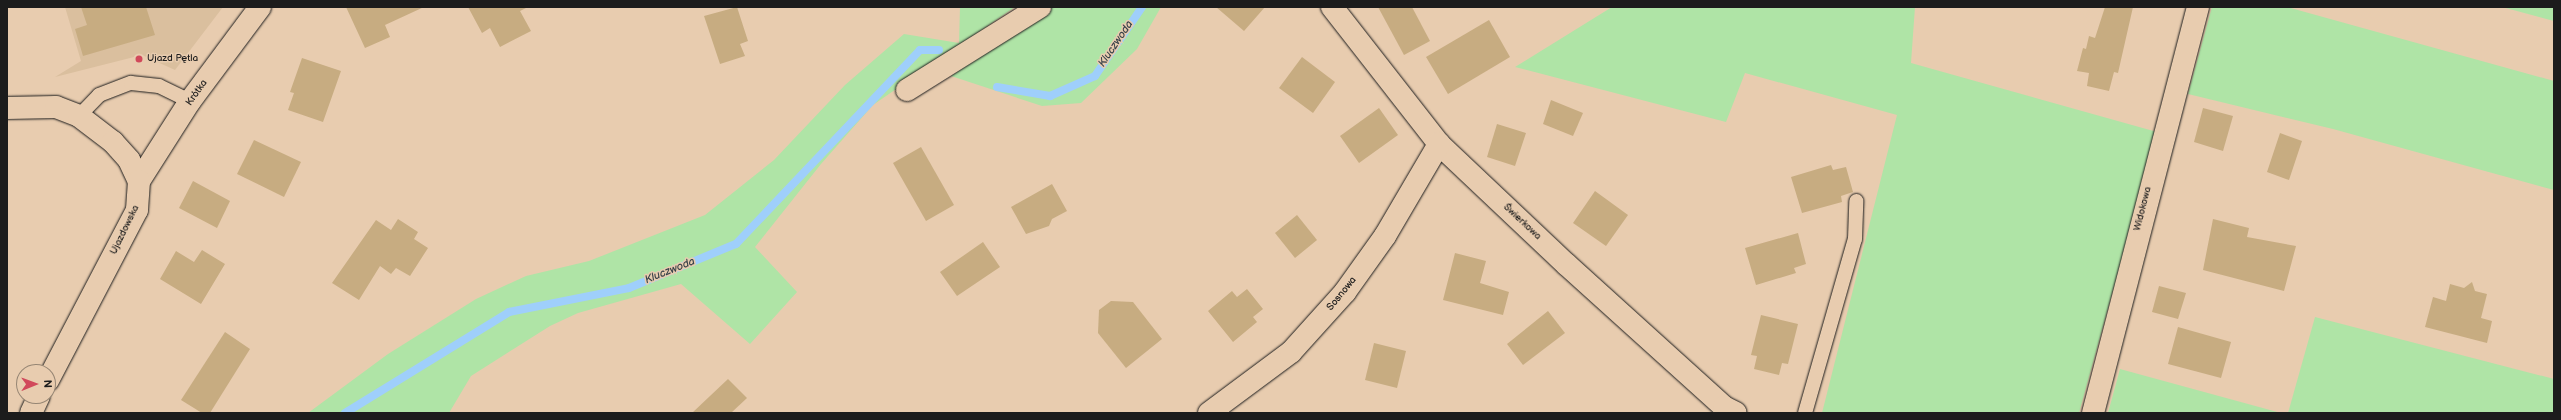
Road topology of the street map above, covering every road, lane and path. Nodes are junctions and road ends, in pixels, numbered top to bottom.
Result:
1 (260, 7) edge
2 (1040, 7) edge
3 (1332, 7) edge
4 (2198, 7) edge
5 (907, 90) dead end
6 (190, 101) junction
7 (7, 108) edge
8 (79, 116) junction
9 (1439, 144) junction
10 (139, 181) junction
11 (1856, 201) dead end
12 (56, 365) edge
13 (36, 404) edge
14 (31, 413) edge
15 (1209, 413) edge
16 (1736, 413) edge
17 (1805, 413) edge
18 (2093, 413) edge

1 - 6 street, Krótka
2 - 5 street
3 - 9 street, Świerkowa
4 - 18 street, Widokowa
6 - 8 lane
6 - 10 street, Krótka
7 - 8 street
8 - 10 street
9 - 15 street, Sosnowa
9 - 16 street, Świerkowa
10 - 12 street, Ujazdowska
11 - 17 lane
13 - 14 street

